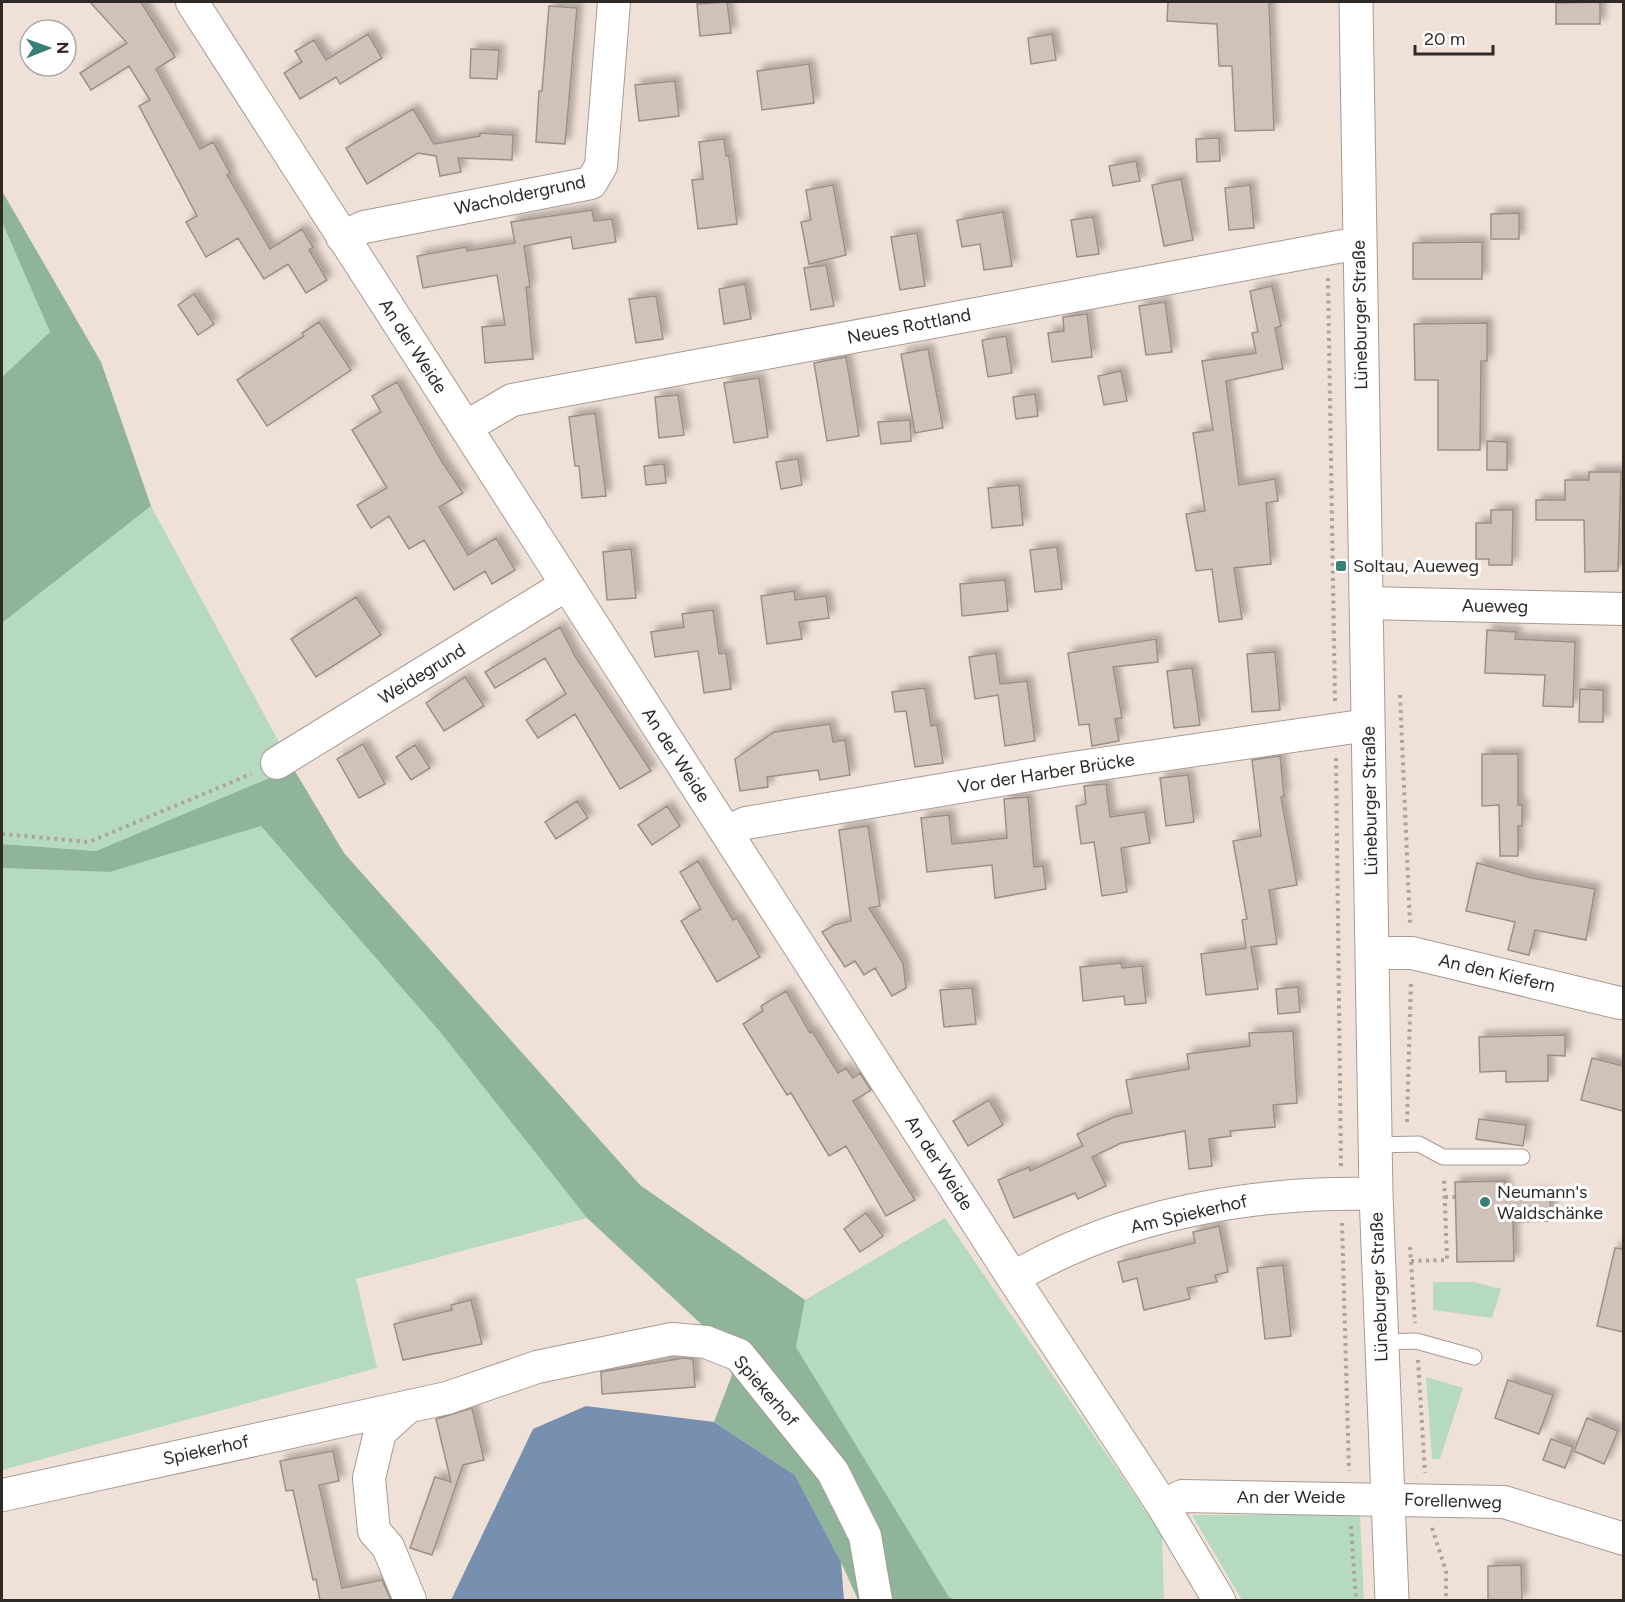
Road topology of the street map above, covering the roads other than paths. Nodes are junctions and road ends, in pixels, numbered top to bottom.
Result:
1 (192, 2) edge
2 (614, 2) edge
3 (1356, 2) edge
4 (342, 237) junction
5 (1359, 243) junction
6 (466, 427) junction
7 (566, 585) junction
8 (1366, 603) junction
9 (1623, 609) edge
10 (1368, 725) junction
11 (277, 763) road end
12 (726, 832) junction
13 (1372, 953) junction
14 (1620, 1003) dead end
15 (1391, 1145) junction
16 (1522, 1157) dead end
17 (1376, 1194) junction
18 (1013, 1278) junction
19 (1381, 1342) junction
20 (1474, 1358) dead end
21 (409, 1406) junction
22 (3, 1495) dead end
23 (1386, 1499) junction
24 (1163, 1506) junction
25 (1623, 1539) edge
26 (410, 1600) edge
27 (876, 1600) edge
28 (1219, 1600) edge
29 (1392, 1600) edge

1 - 4 street, An der Weide
2 - 4 street, Wacholdergrund
3 - 5 main road, Lüneburger Straße
4 - 6 street, An der Weide
5 - 6 street, Neues Rottland
5 - 8 main road, Lüneburger Straße
6 - 7 street, An der Weide
7 - 11 street, Weidegrund
7 - 12 street, An der Weide
8 - 9 street, Aueweg
8 - 10 main road, Lüneburger Straße
10 - 12 street, Vor der Harber Brücke
10 - 13 main road, Lüneburger Straße
12 - 18 street, An der Weide
13 - 14 street, An den Kiefern
13 - 15 main road, Lüneburger Straße
15 - 16 lane
15 - 17 main road, Lüneburger Straße
17 - 18 street, Am Spiekerhof
17 - 19 main road, Lüneburger Straße
18 - 24 street, An der Weide
19 - 20 lane
19 - 23 main road, Lüneburger Straße
21 - 22 street, Spiekerhof
21 - 26 street, Spiekerhof
21 - 27 street, Spiekerhof
23 - 24 street, An der Weide
23 - 25 street, Forellenweg
23 - 29 main road, Lüneburger Straße
24 - 28 street, An der Weide

